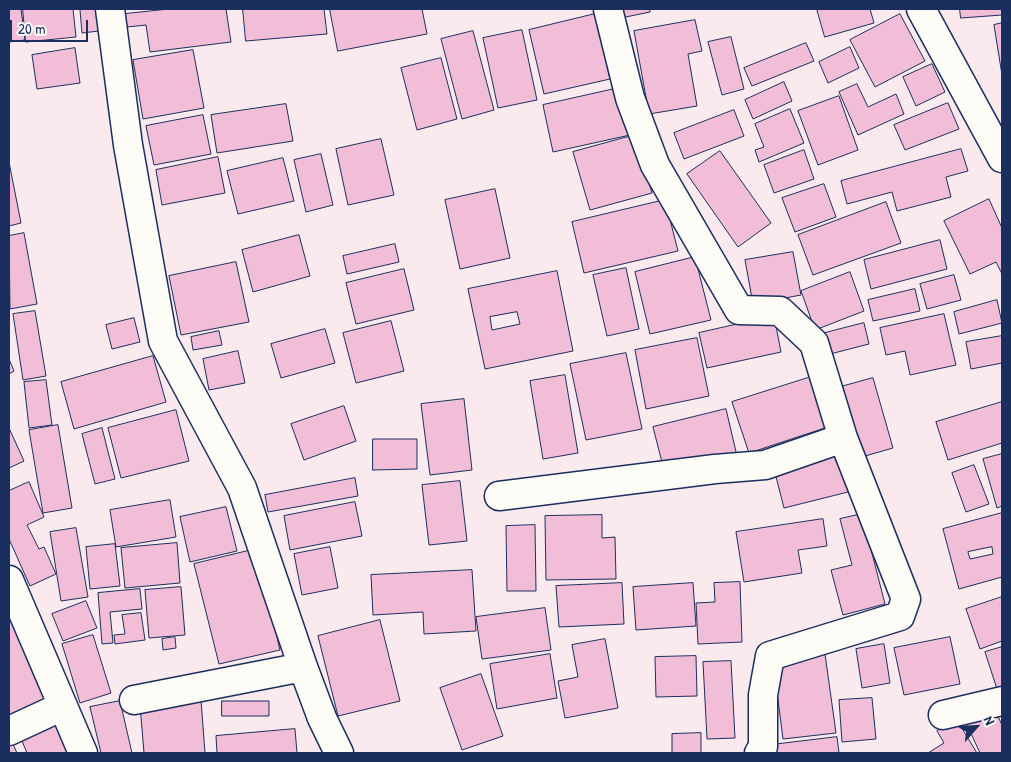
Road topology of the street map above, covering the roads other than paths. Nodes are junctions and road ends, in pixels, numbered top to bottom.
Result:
1 (110, 9) edge
2 (608, 9) edge
3 (921, 9) edge
4 (1002, 158) edge
5 (843, 438) junction
6 (499, 496) dead end
7 (9, 580) edge
8 (303, 667) junction
9 (134, 700) dead end
10 (1002, 701) edge
11 (63, 706) junction
12 (943, 715) dead end
13 (9, 731) edge
14 (83, 753) edge
15 (339, 753) edge
16 (759, 753) edge

1 - 8 street
2 - 5 street
3 - 4 street
5 - 6 street
5 - 16 street
7 - 11 street
8 - 9 street
8 - 15 street
10 - 12 street
11 - 13 street
11 - 14 street

